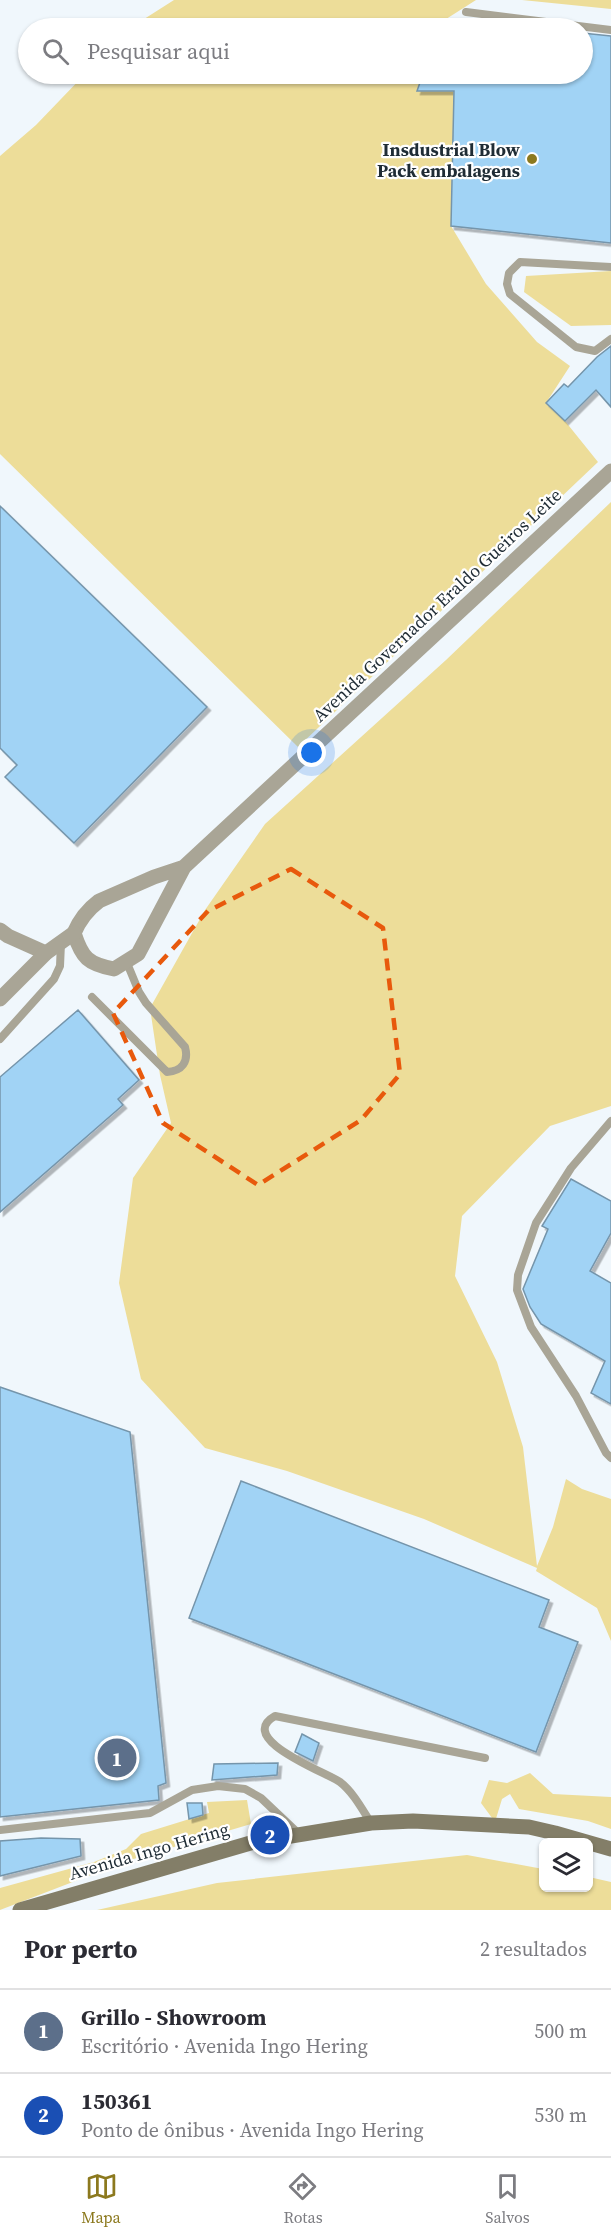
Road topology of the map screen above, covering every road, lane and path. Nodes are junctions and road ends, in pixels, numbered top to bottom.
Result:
1 (466, 12) dead end
2 (514, 18) edge
3 (593, 28) edge
4 (611, 30) edge
5 (611, 267) edge
6 (611, 339) edge
7 (611, 471) edge
8 (184, 867) junction
9 (0, 930) edge
10 (74, 933) junction
11 (61, 943) junction
12 (46, 953) junction
13 (127, 963) junction
14 (92, 997) dead end
15 (0, 999) edge
16 (0, 1039) edge
17 (611, 1121) edge
18 (611, 1458) edge
19 (485, 1758) dead end
20 (371, 1823) junction
21 (0, 1830) edge
22 (299, 1834) junction
23 (611, 1849) edge
24 (20, 1910) edge

1 - 2 lane
3 - 4 lane
5 - 6 lane
7 - 8 street, Avenida Governador Eraldo Gueiros Leite
8 - 10 street, Avenida Governador Eraldo Gueiros Leite
8 - 13 street, Avenida Governador Eraldo Gueiros Leite
9 - 12 street
10 - 11 street, Avenida Governador Eraldo Gueiros Leite
10 - 13 street
11 - 12 street, Avenida Governador Eraldo Gueiros Leite
11 - 16 lane
12 - 15 street, Avenida Governador Eraldo Gueiros Leite
13 - 14 lane
17 - 18 lane
19 - 20 lane
20 - 22 main road, Avenida Ingo Hering
20 - 23 main road, Avenida Ingo Hering
21 - 22 lane
22 - 24 main road, Avenida Ingo Hering

